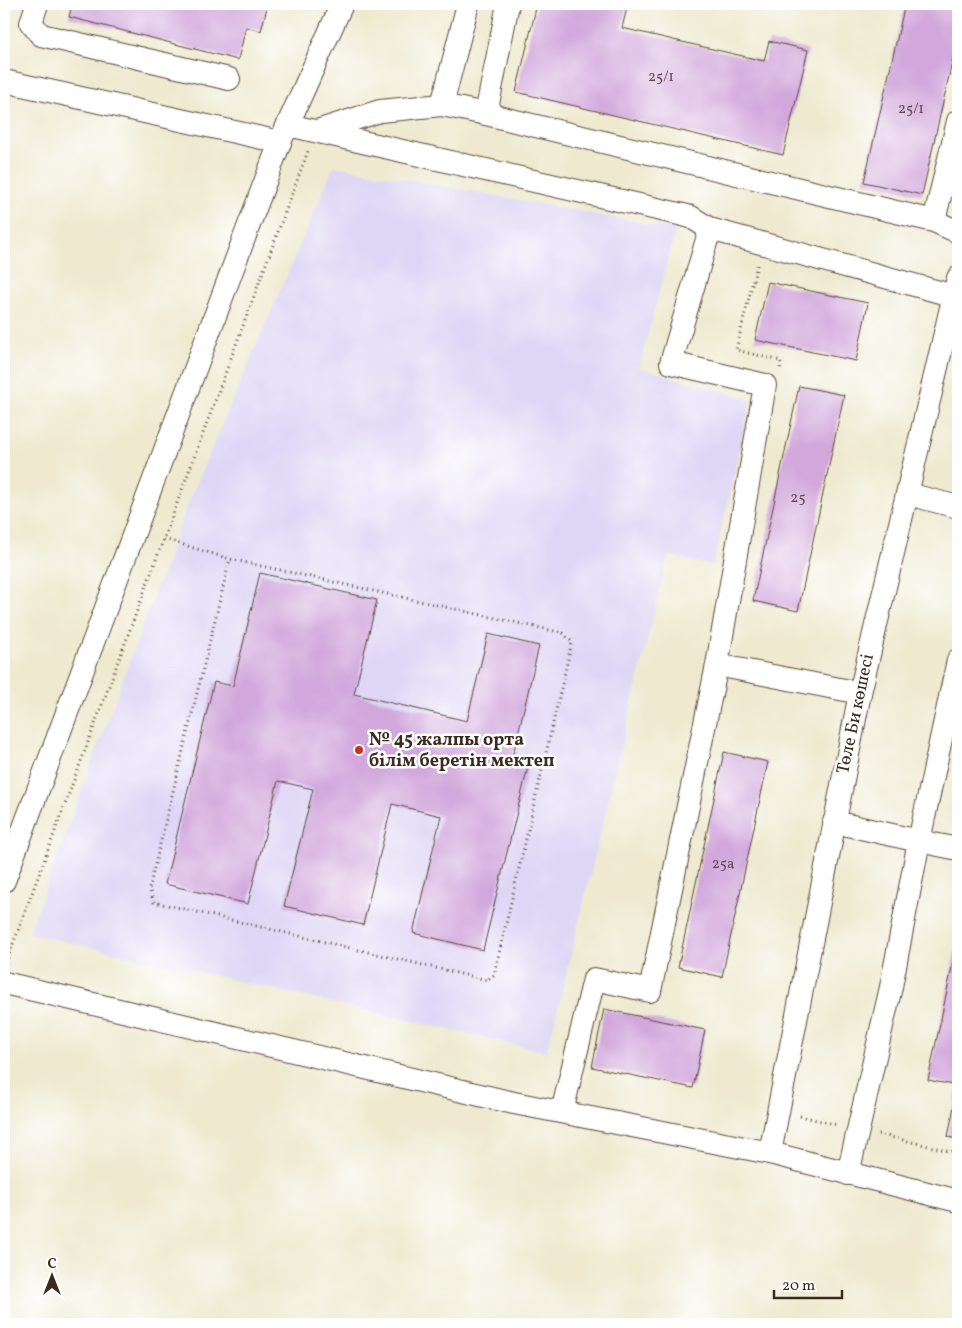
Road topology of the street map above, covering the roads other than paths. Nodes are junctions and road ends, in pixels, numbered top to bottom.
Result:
1 (37, 4) edge
2 (342, 4) edge
3 (468, 4) edge
4 (508, 4) edge
5 (229, 79) dead end
6 (4, 81) edge
7 (442, 105) junction
8 (486, 114) junction
9 (958, 121) edge
10 (315, 132) junction
11 (284, 134) junction
12 (934, 222) junction
13 (710, 229) junction
14 (958, 232) edge
15 (956, 287) edge
16 (908, 494) junction
17 (958, 507) edge
18 (958, 660) edge
19 (717, 665) junction
20 (860, 693) junction
21 (834, 822) junction
22 (919, 841) junction
23 (958, 849) edge
24 (4, 881) edge
25 (4, 983) edge
26 (562, 1112) junction
27 (770, 1153) junction
28 (848, 1174) junction
29 (958, 1201) edge

1 - 5 street
2 - 11 street
3 - 7 street
4 - 8 street
6 - 11 street
7 - 8 street
7 - 10 street
8 - 12 street
9 - 12 street
10 - 11 street
10 - 13 street
11 - 24 street
12 - 14 street
13 - 15 street
13 - 19 street
15 - 16 street, Төле Би көшесі
16 - 17 street
16 - 20 street, Төле Би көшесі
18 - 22 street
19 - 20 street
19 - 26 street
20 - 21 street, Төле Би көшесі
21 - 22 street
21 - 27 street, Төле Би көшесі
22 - 23 street
22 - 28 street
25 - 26 street
26 - 27 street
27 - 28 street
28 - 29 street

